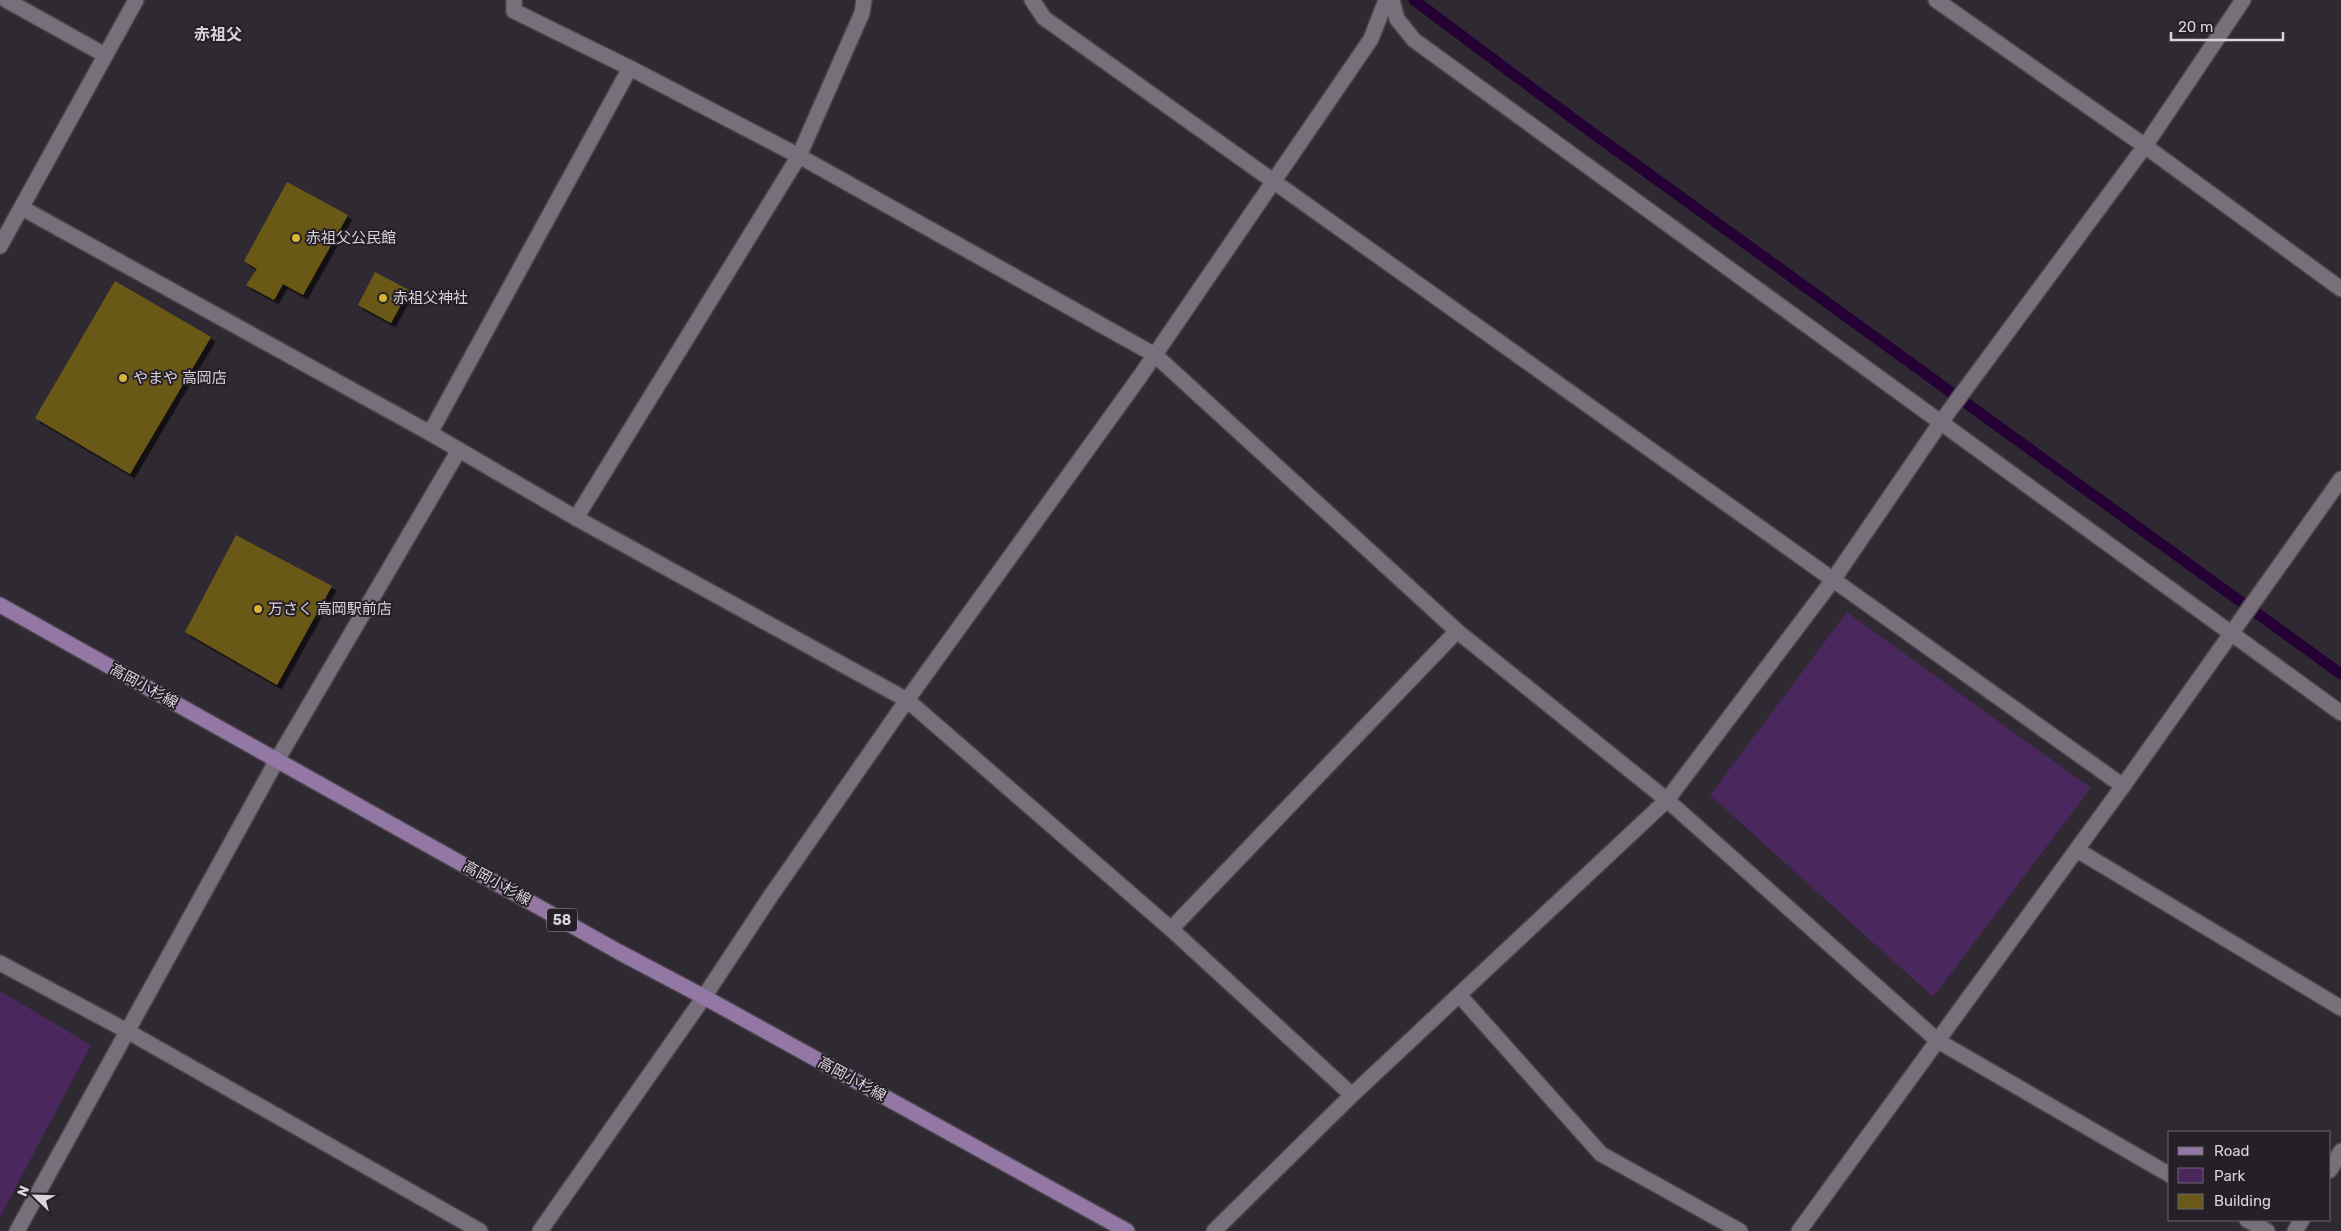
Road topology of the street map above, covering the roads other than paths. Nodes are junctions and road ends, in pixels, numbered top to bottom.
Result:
1 (6, 0) edge
2 (136, 0) edge
3 (514, 0) edge
4 (864, 0) edge
5 (1032, 0) edge
6 (1386, 0) edge
7 (1392, 0) edge
8 (1936, 0) edge
9 (2243, 0) edge
10 (105, 55) junction
11 (630, 68) junction
12 (2145, 146) junction
13 (799, 156) junction
14 (1273, 181) junction
15 (22, 208) junction
16 (0, 246) edge
17 (2341, 289) edge
18 (1155, 355) junction
19 (1943, 420) junction
20 (430, 433) junction
21 (459, 450) junction
22 (2341, 479) edge
23 (576, 518) junction
24 (1833, 580) junction
25 (0, 605) edge
26 (1457, 631) junction
27 (2232, 631) junction
28 (907, 700) junction
29 (2341, 713) edge
30 (277, 760) junction
31 (2123, 786) junction
32 (1667, 800) junction
33 (2077, 850) junction
34 (1171, 930) junction
35 (0, 962) edge
36 (1460, 996) junction
37 (704, 997) junction
38 (2341, 1008) edge
39 (127, 1031) junction
40 (1938, 1041) junction
41 (1352, 1095) junction
42 (2341, 1151) edge
43 (2331, 1168) edge
44 (2168, 1174) edge
45 (2249, 1221) edge
46 (17, 1231) edge
47 (480, 1231) edge
48 (540, 1231) edge
49 (1127, 1231) edge
50 (1214, 1231) edge
51 (1740, 1231) edge
52 (1799, 1231) edge
53 (2267, 1231) edge

1 - 10 street
2 - 10 street
3 - 11 street
4 - 13 street
5 - 14 street
6 - 14 street
7 - 19 street
8 - 12 street
9 - 12 street
10 - 15 street
11 - 13 street
11 - 20 street
12 - 17 street
12 - 19 street
13 - 18 street
13 - 23 street
14 - 18 street
14 - 24 street
15 - 16 street
15 - 20 street
18 - 26 street
18 - 28 street
19 - 24 street
19 - 27 street
20 - 21 street
21 - 23 street
21 - 30 street
22 - 27 street
23 - 28 street
24 - 31 street
24 - 32 street
25 - 30 main road, 高岡小杉線 / 58
26 - 32 street
26 - 34 street
27 - 29 street
27 - 31 street
28 - 34 street
28 - 37 street
30 - 37 main road, 高岡小杉線 / 58
30 - 39 street
31 - 33 street
32 - 36 street
32 - 40 street
33 - 38 street
33 - 40 street
34 - 41 street
35 - 39 street
36 - 41 street
36 - 51 street
37 - 48 street
37 - 49 main road, 高岡小杉線 / 58
39 - 46 street
39 - 47 street
40 - 44 street
40 - 52 street
41 - 50 street
42 - 43 street
45 - 53 street

